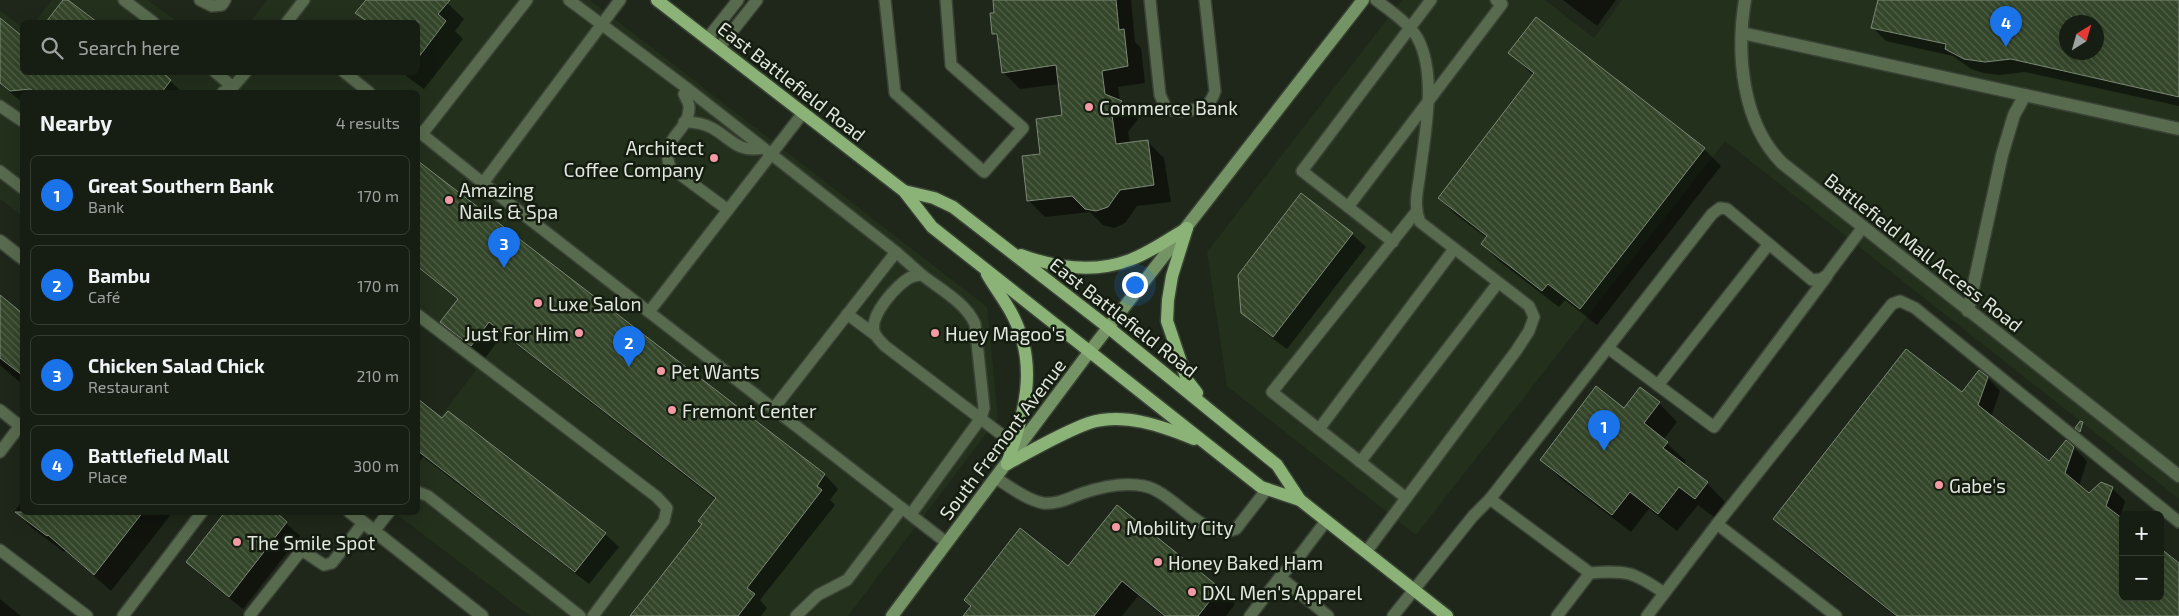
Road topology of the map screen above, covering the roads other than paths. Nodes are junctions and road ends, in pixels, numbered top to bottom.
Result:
1 (124, 0) edge
2 (200, 0) edge
3 (225, 0) edge
4 (304, 0) edge
5 (527, 0) edge
6 (569, 0) edge
7 (620, 0) edge
8 (657, 0) edge
9 (738, 0) edge
10 (757, 0) edge
11 (885, 0) edge
12 (946, 0) edge
13 (1150, 0) edge
14 (1204, 0) edge
15 (1363, 0) edge
16 (1376, 0) edge
17 (1431, 0) edge
18 (1496, 0) edge
19 (1745, 0) edge
20 (149, 20) edge
21 (289, 20) edge
22 (602, 25) junction
23 (1409, 27) junction
24 (1742, 33) junction
25 (708, 39) junction
26 (719, 48) junction
27 (217, 75) edge
28 (243, 75) edge
29 (348, 75) edge
30 (228, 90) edge
31 (366, 90) edge
32 (684, 94) dead end
33 (2025, 95) junction
34 (1427, 103) junction
35 (0, 106) edge
36 (803, 113) junction
37 (20, 120) edge
38 (684, 122) junction
39 (2179, 129) edge
40 (420, 132) edge
41 (767, 151) junction
42 (0, 171) edge
43 (483, 182) junction
44 (20, 186) edge
45 (904, 191) junction
46 (1348, 206) junction
47 (728, 210) junction
48 (1416, 212) junction
49 (1187, 228) junction
50 (1863, 228) junction
51 (0, 241) edge
52 (1393, 242) junction
53 (1769, 244) junction
54 (1454, 249) junction
55 (1010, 251) junction
56 (896, 252) junction
57 (20, 256) edge
58 (981, 266) junction
59 (922, 275) junction
60 (1827, 275) junction
61 (1498, 283) junction
62 (1968, 311) junction
63 (649, 312) junction
64 (847, 314) junction
65 (420, 317) edge
66 (1109, 328) junction
67 (874, 334) junction
68 (1608, 348) junction
69 (1090, 351) junction
70 (1658, 385) junction
71 (774, 408) junction
72 (0, 410) edge
73 (1211, 411) junction
74 (981, 418) junction
75 (20, 423) edge
76 (20, 425) edge
77 (1319, 429) junction
78 (1014, 444) junction
79 (1208, 445) junction
80 (0, 452) edge
81 (1360, 462) junction
82 (1007, 464) junction
83 (2179, 476) edge
84 (996, 478) junction
85 (1267, 489) junction
86 (420, 493) edge
87 (1406, 498) junction
88 (1490, 499) junction
89 (1300, 500) junction
90 (906, 511) junction
91 (200, 515) edge
92 (354, 515) edge
93 (387, 515) edge
94 (1326, 520) junction
95 (2179, 522) edge
96 (363, 523) junction
97 (1717, 524) junction
98 (374, 531) junction
99 (947, 542) junction
100 (0, 550) edge
101 (1366, 552) junction
102 (1590, 573) junction
103 (1280, 578) junction
104 (1413, 590) junction
105 (1664, 593) junction
106 (896, 614) edge
107 (250, 615) edge
108 (87, 616) edge
109 (123, 616) edge
110 (482, 616) edge
111 (580, 616) edge
112 (592, 616) edge
113 (796, 616) edge
114 (1250, 616) edge
115 (1328, 616) edge
116 (1393, 616) edge
117 (1447, 616) edge
118 (1557, 616) edge
119 (1647, 616) edge
120 (1836, 616) edge

1 - 20 lane
2 - 3 lane
4 - 21 lane
5 - 40 lane
6 - 22 lane
7 - 22 lane
8 - 25 main road, East Battlefield Road
9 - 25 lane
10 - 26 lane
11 - 12 lane
13 - 14 lane
15 - 49 main road, South Fremont Avenue
16 - 23 lane
17 - 23 lane
18 - 34 lane
19 - 24 street, Battlefield Mall Access Road
22 - 41 lane
22 - 43 lane
23 - 34 lane
23 - 46 lane
24 - 33 street
24 - 50 street, Battlefield Mall Access Road
25 - 26 main road, East Battlefield Road
26 - 36 main road, East Battlefield Road
27 - 30 lane
28 - 30 lane
29 - 31 lane
32 - 38 lane
33 - 39 street
33 - 62 street
34 - 46 lane
34 - 48 lane
35 - 37 lane
36 - 41 lane
36 - 45 main road, East Battlefield Road
38 - 41 lane
38 - 47 lane
40 - 43 lane
41 - 47 lane
41 - 56 lane
42 - 44 lane
43 - 63 lane
45 - 55 main road, East Battlefield Road
45 - 58 main road, East Battlefield Road
46 - 52 lane
47 - 63 lane
48 - 52 lane
48 - 54 lane
49 - 55 main road
49 - 66 main road, South Fremont Avenue
49 - 73 main road
50 - 60 lane
50 - 62 street, Battlefield Mall Access Road
51 - 57 street
52 - 77 lane
53 - 60 lane
53 - 68 lane
53 - 70 lane
54 - 61 lane
54 - 77 lane
55 - 66 main road, East Battlefield Road
56 - 59 lane
56 - 64 lane
58 - 69 main road, East Battlefield Road
58 - 78 main road
59 - 67 lane
59 - 74 lane
60 - 70 lane
61 - 81 lane
61 - 87 lane
62 - 83 street, Battlefield Mall Access Road
63 - 71 lane
64 - 67 lane
64 - 71 lane
65 - 112 lane
66 - 69 main road, South Fremont Avenue
66 - 73 main road, East Battlefield Road
67 - 74 lane
68 - 70 lane
68 - 88 lane
69 - 79 main road, East Battlefield Road
69 - 82 main road, South Fremont Avenue
71 - 90 lane
72 - 75 lane
73 - 89 main road, East Battlefield Road
74 - 78 lane
74 - 90 lane
76 - 80 lane
77 - 81 lane
78 - 82 main road
79 - 82 main road
79 - 85 main road, East Battlefield Road
81 - 87 lane
82 - 84 main road, South Fremont Avenue
84 - 85 lane
84 - 99 main road, South Fremont Avenue
85 - 89 main road, East Battlefield Road
86 - 111 lane
87 - 101 lane
88 - 102 lane
88 - 104 lane
89 - 94 main road, East Battlefield Road
90 - 99 lane
90 - 113 lane
91 - 109 lane
92 - 96 street
93 - 98 lane
94 - 101 main road, East Battlefield Road
94 - 103 lane
95 - 97 lane
96 - 98 street
96 - 107 lane
97 - 105 lane
97 - 120 lane
98 - 110 street
99 - 106 main road, South Fremont Avenue
100 - 108 lane
101 - 104 main road, East Battlefield Road
102 - 105 lane
102 - 118 lane
103 - 114 lane
103 - 115 lane
104 - 116 lane
104 - 117 main road, East Battlefield Road
105 - 119 lane

